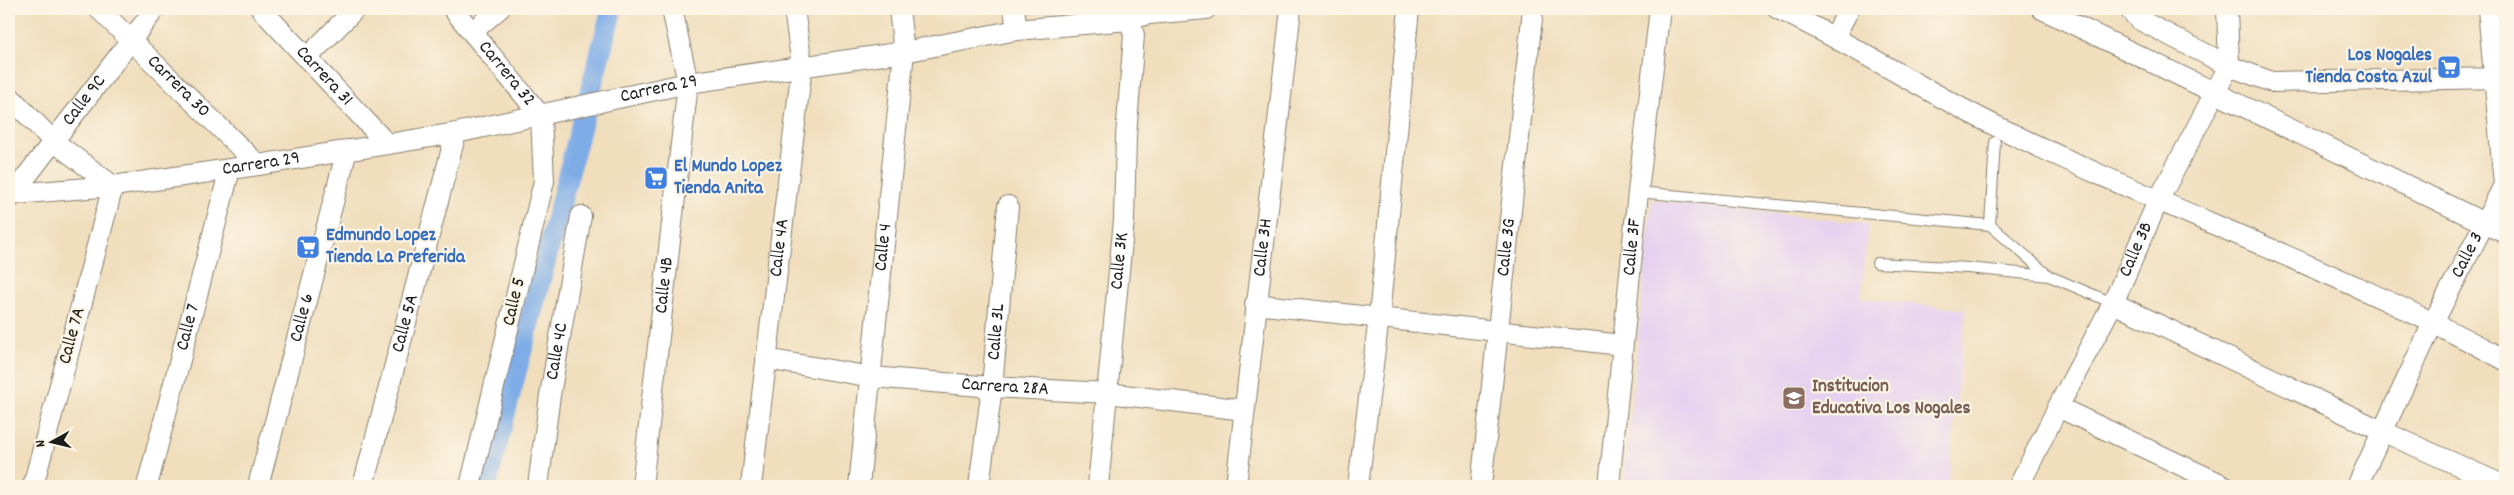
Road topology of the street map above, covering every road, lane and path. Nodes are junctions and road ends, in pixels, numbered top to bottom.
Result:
1 (99, 9) edge
2 (156, 9) edge
3 (261, 9) edge
4 (355, 9) edge
5 (452, 9) edge
6 (499, 9) edge
7 (672, 9) edge
8 (794, 9) edge
9 (899, 9) edge
10 (1014, 9) edge
11 (1206, 9) edge
12 (1291, 9) edge
13 (1409, 9) edge
14 (1533, 9) edge
15 (1660, 9) edge
16 (1778, 9) edge
17 (1849, 9) edge
18 (2042, 9) edge
19 (2129, 9) edge
20 (2227, 9) edge
21 (2488, 9) edge
22 (1149, 12) edge
23 (1129, 21) edge
24 (1017, 30) junction
25 (472, 32) junction
26 (1835, 36) junction
27 (133, 40) junction
28 (904, 52) junction
29 (308, 57) junction
30 (802, 66) junction
31 (2229, 66) junction
32 (2499, 78) edge
33 (688, 83) junction
34 (2214, 92) junction
35 (9, 96) edge
36 (541, 116) junction
37 (456, 133) junction
38 (53, 141) junction
39 (1995, 142) dead end
40 (387, 144) junction
41 (347, 150) junction
42 (258, 165) junction
43 (230, 169) junction
44 (2505, 184) edge
45 (113, 186) junction
46 (1638, 192) junction
47 (11, 197) edge
48 (2158, 201) junction
49 (1008, 206) dead end
50 (581, 216) dead end
51 (2484, 223) junction
52 (1990, 225) junction
53 (2505, 233) edge
54 (1877, 263) dead end
55 (2049, 276) junction
56 (2114, 303) junction
57 (1255, 304) junction
58 (1379, 317) junction
59 (2434, 321) junction
60 (1498, 331) junction
61 (1622, 345) junction
62 (766, 359) junction
63 (2505, 360) edge
64 (872, 377) junction
65 (992, 387) junction
66 (1108, 393) junction
67 (2058, 408) junction
68 (1244, 410) junction
69 (2384, 432) junction
70 (33, 486) edge
71 (147, 486) edge
72 (258, 486) edge
73 (363, 486) edge
74 (470, 486) edge
75 (538, 486) edge
76 (642, 486) edge
77 (750, 486) edge
78 (859, 486) edge
79 (979, 486) edge
80 (1098, 486) edge
81 (1236, 486) edge
82 (1358, 486) edge
83 (1481, 486) edge
84 (1609, 486) edge
85 (2019, 486) edge
86 (2225, 486) edge
87 (2357, 486) edge
88 (2505, 486) edge

1 - 27 street, Carrera 30
2 - 27 street, Calle 9C
3 - 29 street, Carrera 31
4 - 29 street
5 - 25 street, Carrera 32
6 - 25 street
7 - 33 street
8 - 30 street, Calle 4A
9 - 28 street, Calle 4
10 - 24 street
11 - 22 street
12 - 57 street, Calle 3H
13 - 58 street
14 - 60 street, Calle 3G
15 - 46 street, Calle 3F
16 - 26 street
17 - 26 street
18 - 34 street
19 - 31 street
20 - 31 street
21 - 32 street, Calle 3
22 - 23 street
23 - 24 street, Carrera 29
23 - 66 street, Calle 3K
24 - 28 street, Carrera 29
25 - 36 street, Carrera 32
26 - 48 street
27 - 38 street, Calle 9C
27 - 42 street, Carrera 30
28 - 30 street, Carrera 29
28 - 64 street, Calle 4
29 - 40 street, Carrera 31
30 - 33 street, Carrera 29
30 - 62 street, Calle 4A
31 - 32 street
31 - 34 street, Calle 3B
32 - 44 street, Calle 3
33 - 36 street, Carrera 29
33 - 76 street, Calle 4B
34 - 48 street, Calle 3B
34 - 51 street
35 - 38 street
36 - 37 street, Carrera 29
36 - 74 street, Calle 5
37 - 40 street, Carrera 29
37 - 73 street, Calle 5A
38 - 45 street
38 - 47 street, Calle 9C
39 - 52 lane
40 - 41 street, Carrera 29
41 - 42 street, Carrera 29
41 - 72 street, Calle 6
42 - 43 street, Carrera 29
43 - 45 street, Carrera 29
43 - 71 street, Calle 7
44 - 51 street, Calle 3
45 - 47 street, Carrera 29
45 - 70 street, Calle 7A
46 - 52 lane
46 - 61 street, Calle 3F
48 - 56 street, Calle 3B
48 - 59 street
49 - 65 street, Calle 3L
50 - 75 street, Calle 4C
51 - 53 street
51 - 59 street, Calle 3
52 - 55 lane
54 - 55 lane
55 - 56 lane
56 - 67 street, Calle 3B
56 - 69 street
57 - 58 street
57 - 68 street, Calle 3H
58 - 60 street
58 - 82 street
59 - 63 street
59 - 69 street, Calle 3
60 - 61 street
60 - 83 street, Calle 3G
61 - 84 street, Calle 3F
62 - 64 street, Carrera 28A
62 - 77 street, Calle 4A
64 - 65 street, Carrera 28A
64 - 78 street, Calle 4
65 - 66 street, Carrera 28A
65 - 79 street, Calle 3L
66 - 68 street, Carrera 28A
66 - 80 street, Calle 3K
67 - 85 street, Calle 3B
67 - 86 street
68 - 81 street, Calle 3H
69 - 87 street, Calle 3
69 - 88 street

